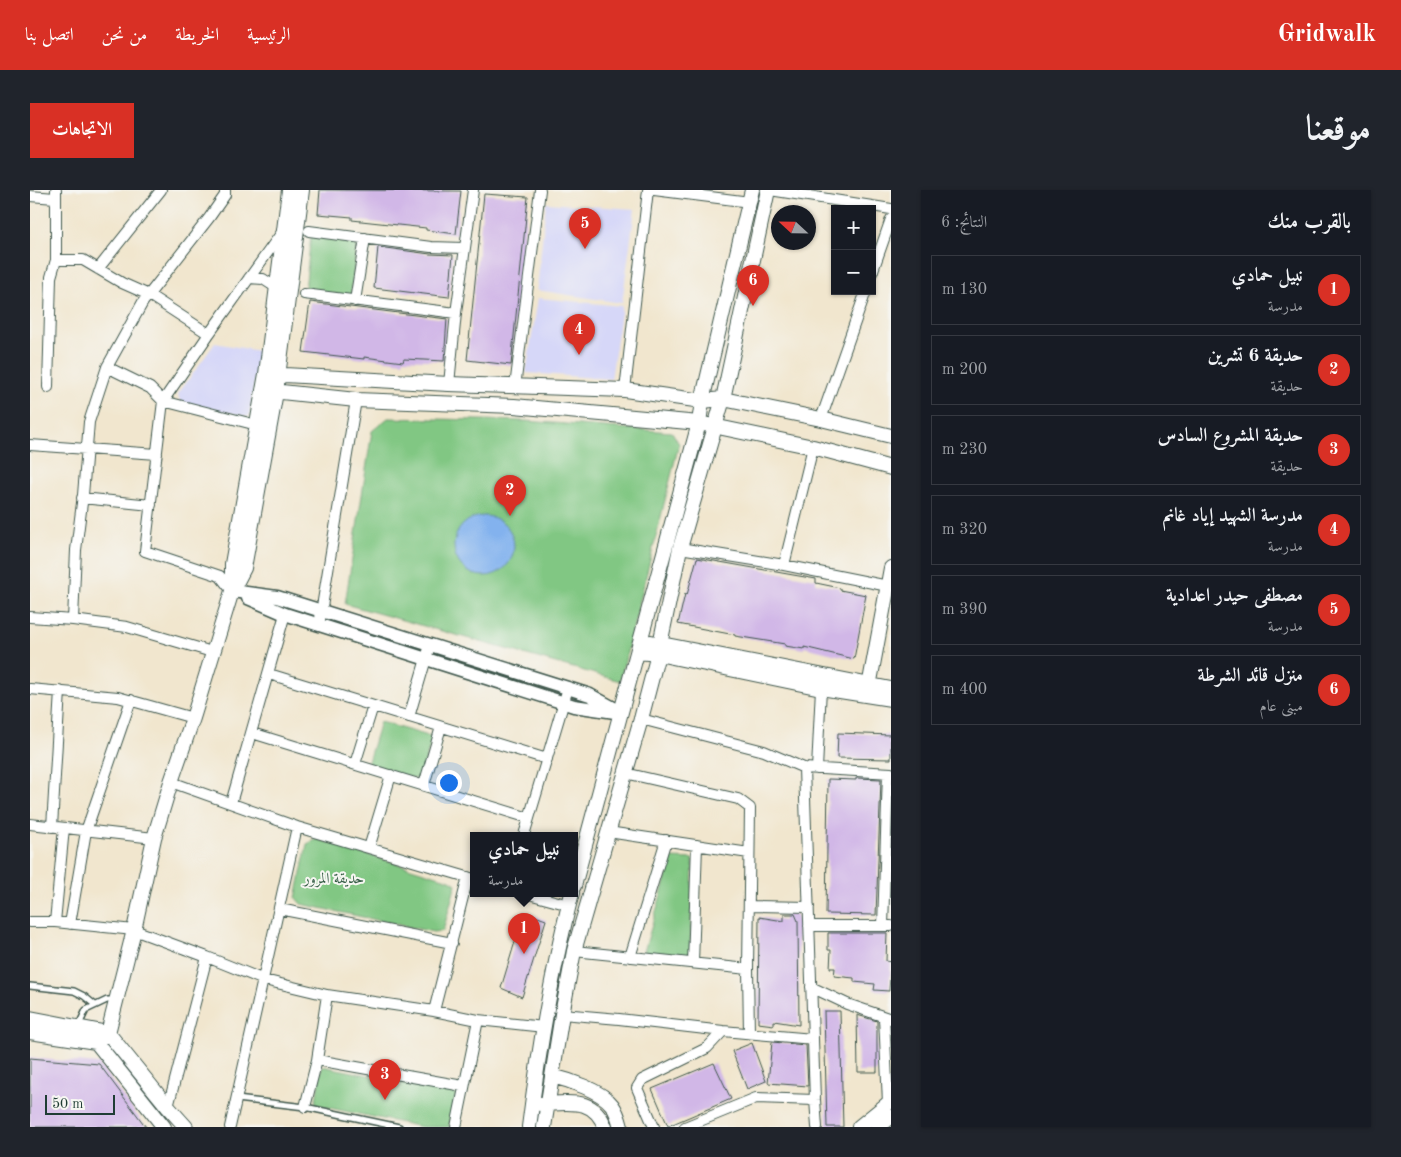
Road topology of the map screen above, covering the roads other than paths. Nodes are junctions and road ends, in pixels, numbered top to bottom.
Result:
1 (161, 190) edge
2 (225, 190) edge
3 (289, 190) edge
4 (302, 190) edge
5 (473, 190) edge
6 (540, 190) edge
7 (648, 190) edge
8 (654, 190) edge
9 (769, 190) edge
10 (56, 194) edge
11 (30, 196) edge
12 (751, 196) edge
13 (891, 209) edge
14 (891, 219) edge
15 (285, 229) junction
16 (309, 231) dead end
17 (365, 238) junction
18 (464, 248) junction
19 (56, 260) junction
20 (876, 262) edge
21 (98, 269) junction
22 (249, 278) junction
23 (277, 288) junction
24 (304, 294) dead end
25 (149, 295) junction
26 (865, 295) edge
27 (355, 301) junction
28 (456, 313) junction
29 (209, 334) junction
30 (108, 366) junction
31 (273, 374) junction
32 (358, 380) junction
33 (449, 384) junction
34 (48, 387) dead end
35 (515, 387) junction
36 (626, 390) junction
37 (270, 391) junction
38 (722, 399) junction
39 (356, 400) junction
40 (163, 401) junction
41 (702, 401) junction
42 (514, 406) junction
43 (821, 419) junction
44 (699, 423) junction
45 (257, 425) junction
46 (714, 426) junction
47 (891, 436) edge
48 (30, 445) edge
49 (813, 447) junction
50 (86, 449) junction
51 (157, 454) junction
52 (891, 468) edge
53 (82, 498) junction
54 (151, 506) junction
55 (680, 548) junction
56 (784, 565) junction
57 (891, 568) edge
58 (888, 586) junction
59 (232, 591) junction
60 (322, 612) junction
61 (285, 614) junction
62 (30, 617) edge
63 (73, 620) junction
64 (319, 625) junction
65 (430, 645) junction
66 (640, 646) junction
67 (659, 649) junction
68 (212, 652) junction
69 (426, 659) junction
70 (269, 674) junction
71 (568, 688) junction
72 (821, 688) junction
73 (30, 689) edge
74 (891, 689) edge
75 (869, 690) junction
76 (60, 691) junction
77 (891, 699) edge
78 (131, 700) junction
79 (564, 703) junction
80 (373, 706) junction
81 (621, 712) junction
82 (409, 717) junction
83 (193, 718) junction
84 (641, 719) junction
85 (441, 727) junction
86 (252, 733) junction
87 (547, 759) junction
88 (355, 764) junction
89 (804, 768) junction
90 (818, 770) junction
91 (625, 773) junction
92 (890, 773) edge
93 (391, 775) junction
94 (171, 782) junction
95 (424, 785) junction
96 (231, 804) junction
97 (530, 818) junction
98 (30, 824) edge
99 (52, 827) junction
100 (297, 827) junction
101 (64, 828) junction
102 (86, 831) junction
103 (525, 832) edge
104 (608, 832) junction
105 (154, 838) junction
106 (666, 840) junction
107 (697, 845) junction
108 (369, 848) junction
109 (749, 853) junction
110 (578, 871) edge
111 (470, 878) edge
112 (470, 881) edge
113 (556, 897) edge
114 (571, 899) edge
115 (750, 906) junction
116 (809, 907) junction
117 (279, 909) junction
118 (30, 922) edge
119 (56, 922) junction
120 (70, 924) junction
121 (809, 926) junction
122 (887, 926) edge
123 (134, 930) junction
124 (452, 943) junction
125 (574, 951) junction
126 (207, 957) junction
127 (630, 957) junction
128 (694, 964) junction
129 (748, 969) junction
130 (264, 980) junction
131 (30, 986) edge
132 (811, 988) junction
133 (327, 995) junction
134 (116, 1000) junction
135 (95, 1005) junction
136 (434, 1011) junction
137 (562, 1014) junction
138 (30, 1018) edge
139 (887, 1018) edge
140 (478, 1020) junction
141 (544, 1027) junction
142 (78, 1028) junction
143 (723, 1031) junction
144 (30, 1032) edge
145 (108, 1032) junction
146 (749, 1033) junction
147 (813, 1039) junction
148 (96, 1042) junction
149 (317, 1060) junction
150 (552, 1076) junction
151 (463, 1086) junction
152 (237, 1099) junction
153 (815, 1100) junction
154 (890, 1102) edge
155 (547, 1104) junction
156 (532, 1105) junction
157 (168, 1107) junction
158 (305, 1107) junction
159 (891, 1117) edge
160 (163, 1126) edge
161 (186, 1127) edge
162 (230, 1127) edge
163 (399, 1127) edge
164 (456, 1127) edge
165 (529, 1127) edge
166 (544, 1127) edge
167 (605, 1127) edge
168 (621, 1127) edge
169 (654, 1127) edge
170 (686, 1127) edge
171 (817, 1127) edge
172 (860, 1127) edge
173 (878, 1127) edge

1 - 21 street
2 - 25 street
3 - 15 main road
4 - 31 main road
5 - 18 street
6 - 35 street
7 - 36 street
8 - 12 street
9 - 13 street
9 - 38 main road
10 - 11 street
10 - 19 street
12 - 41 main road
14 - 20 street
15 - 22 street
15 - 23 main road
16 - 17 street
17 - 18 street
17 - 27 street
18 - 28 street
19 - 21 street
19 - 34 street
21 - 25 street
22 - 23 street
22 - 29 street
23 - 31 main road
24 - 27 street
25 - 29 street
25 - 30 street
26 - 43 street
27 - 28 street
28 - 33 street
29 - 40 street
30 - 40 street
30 - 50 street
31 - 32 main road
31 - 37 main road
32 - 33 main road
32 - 39 main road
33 - 35 main road
35 - 36 main road
35 - 42 main road
36 - 41 main road
37 - 39 main road
37 - 45 main road
37 - 59 main road
38 - 41 main road
38 - 43 main road
38 - 46 main road
39 - 42 main road
39 - 60 street
40 - 45 street
40 - 51 street
41 - 44 main road
42 - 44 main road
43 - 47 main road
44 - 46 main road
44 - 66 main road
45 - 59 main road
46 - 49 main road
46 - 55 main road
48 - 50 street
49 - 52 main road
49 - 56 street
50 - 51 street
50 - 53 street
51 - 54 street
53 - 54 street
53 - 63 street
54 - 59 street
55 - 56 street
55 - 67 main road
56 - 58 street
57 - 58 main road
58 - 75 main road
59 - 60 street
59 - 61 street
59 - 68 main road
60 - 64 street
60 - 65 street
61 - 64 street
61 - 70 street
62 - 63 street
63 - 68 street
64 - 69 street
65 - 69 street
65 - 71 street
66 - 67 main road
66 - 81 main road
67 - 72 main road
67 - 75 main road
67 - 84 main road
68 - 83 main road
69 - 79 street
69 - 82 street
70 - 80 street
70 - 86 street
71 - 79 street
71 - 81 street
72 - 75 main road
72 - 90 street
73 - 76 street
74 - 75 main road
75 - 77 main road
76 - 78 street
76 - 99 street
78 - 83 street
78 - 102 street
79 - 81 street
79 - 87 street
80 - 82 street
80 - 88 street
81 - 84 main road
81 - 110 main road
82 - 85 street
83 - 94 main road
84 - 89 street
84 - 91 main road
85 - 87 street
85 - 95 street
86 - 88 street
86 - 96 street
87 - 97 street
88 - 93 street
89 - 90 street
89 - 116 street
90 - 92 street
91 - 104 main road
91 - 109 street
92 - 122 street
93 - 95 street
93 - 108 street
94 - 96 street
94 - 105 main road
95 - 97 street
96 - 100 street
97 - 103 street
98 - 99 street
99 - 101 street
100 - 108 street
100 - 117 street
101 - 102 street
101 - 119 street
102 - 105 street
102 - 120 street
104 - 106 street
104 - 125 main road
105 - 123 main road
106 - 107 street
106 - 127 street
107 - 109 street
107 - 128 street
108 - 111 street
109 - 115 street
112 - 124 street
113 - 114 street
114 - 141 main road
115 - 116 street
115 - 129 street
116 - 121 street
117 - 124 street
117 - 130 street
118 - 119 street
119 - 120 street
120 - 123 street
121 - 122 street
121 - 132 street
123 - 126 street
123 - 134 main road
124 - 136 street
125 - 127 street
125 - 137 main road
126 - 130 street
126 - 157 street
127 - 128 street
128 - 129 street
129 - 146 street
130 - 133 street
130 - 152 street
131 - 135 lane
132 - 139 street
132 - 147 street
133 - 136 street
133 - 149 street
134 - 135 lane
134 - 145 main road
135 - 142 lane
136 - 140 street
137 - 143 street
137 - 150 main road
138 - 142 main road
139 - 154 street
140 - 141 street
140 - 151 street
141 - 156 main road
142 - 145 main road
143 - 146 street
143 - 169 street
144 - 148 main road
145 - 148 main road
145 - 157 main road
146 - 147 street
147 - 153 street
148 - 160 main road
149 - 151 street
149 - 158 street
150 - 155 main road
150 - 168 main road
151 - 164 street
152 - 158 lane
152 - 162 street
153 - 170 street
153 - 171 street
154 - 172 main road
155 - 156 main road
155 - 166 main road
155 - 167 main road
156 - 165 main road
157 - 161 main road
158 - 163 lane
159 - 173 main road

